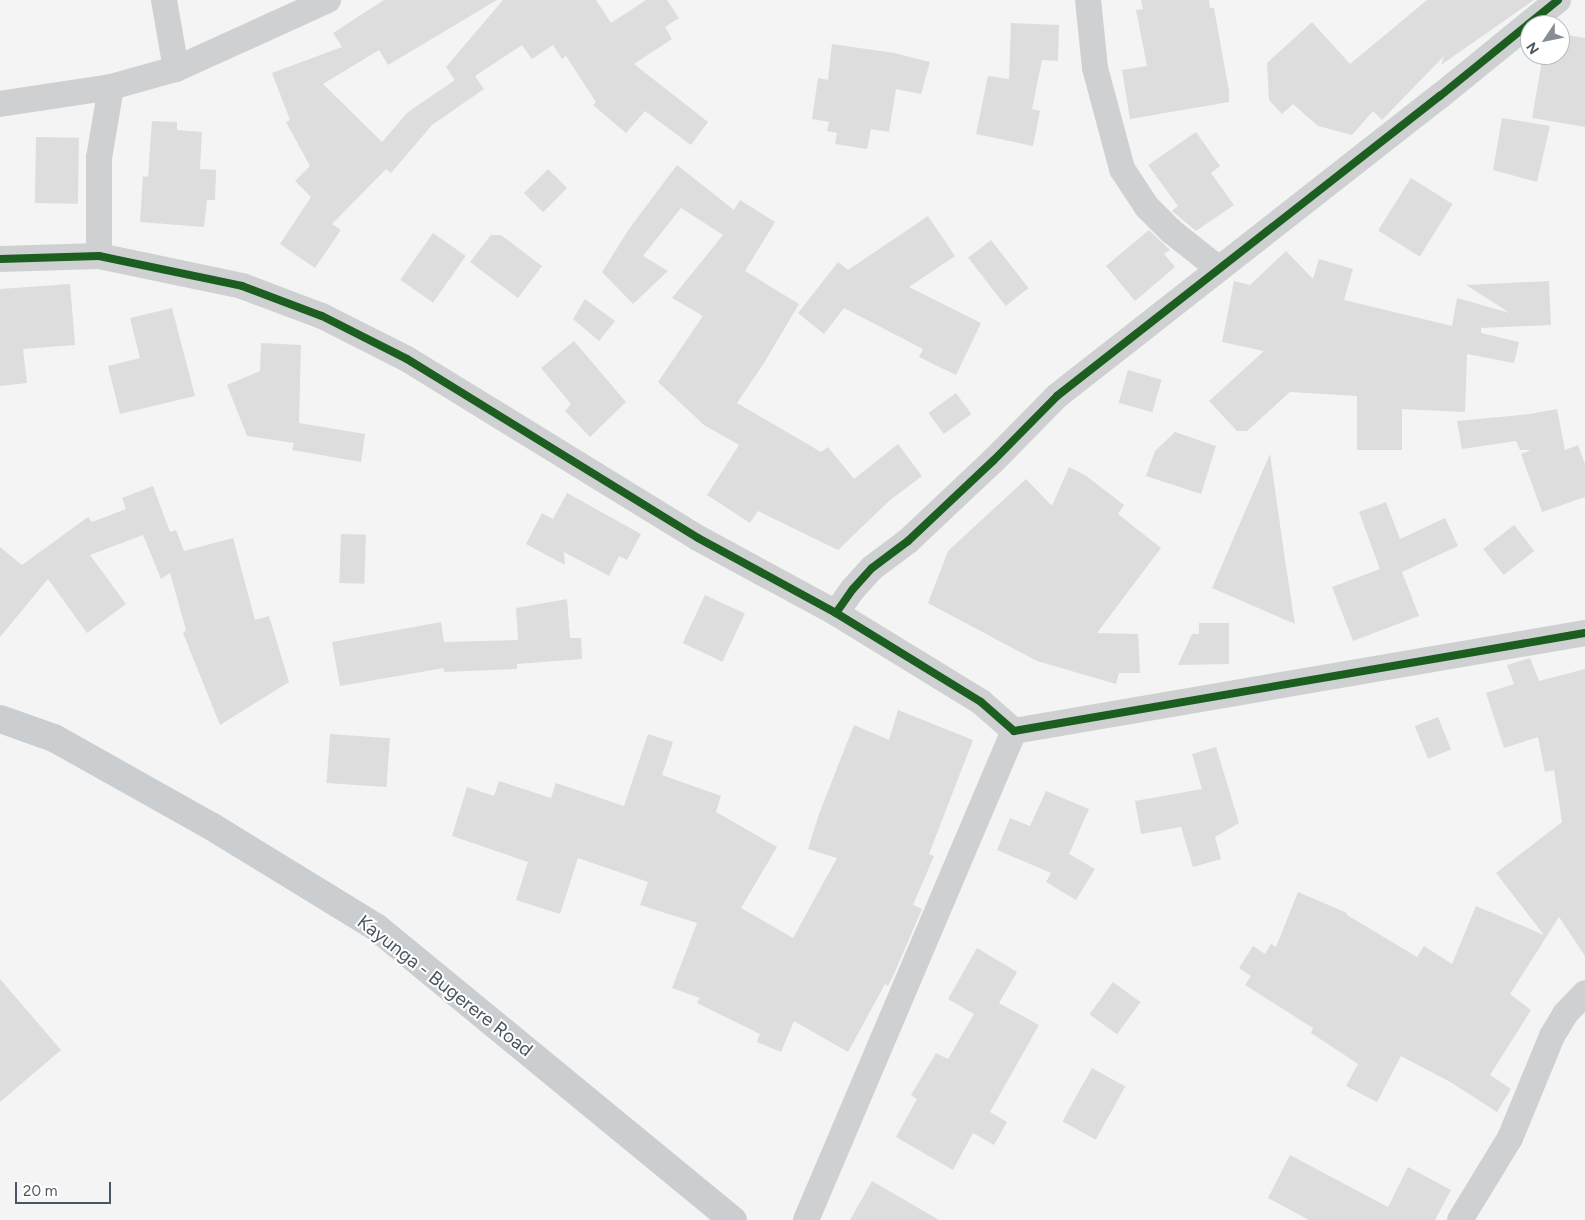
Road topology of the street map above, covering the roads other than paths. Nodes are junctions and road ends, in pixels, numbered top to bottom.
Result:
1 (164, 0) edge
2 (328, 0) edge
3 (1088, 0) edge
4 (1558, 0) edge
5 (176, 69) junction
6 (111, 87) junction
7 (0, 104) edge
8 (99, 256) junction
9 (0, 259) edge
10 (1219, 270) junction
11 (836, 613) junction
12 (1585, 633) edge
13 (0, 719) edge
14 (1014, 730) junction
15 (1585, 993) edge
16 (733, 1220) edge
17 (806, 1220) edge
18 (1460, 1220) edge

1 - 5 street
2 - 5 street
3 - 10 street
4 - 10 street
5 - 6 street
6 - 7 street
6 - 8 street
8 - 9 street
8 - 11 street
10 - 11 street
11 - 14 street
12 - 14 street
13 - 16 main road, Kayunga - Bugerere Road
14 - 17 street
15 - 18 street

